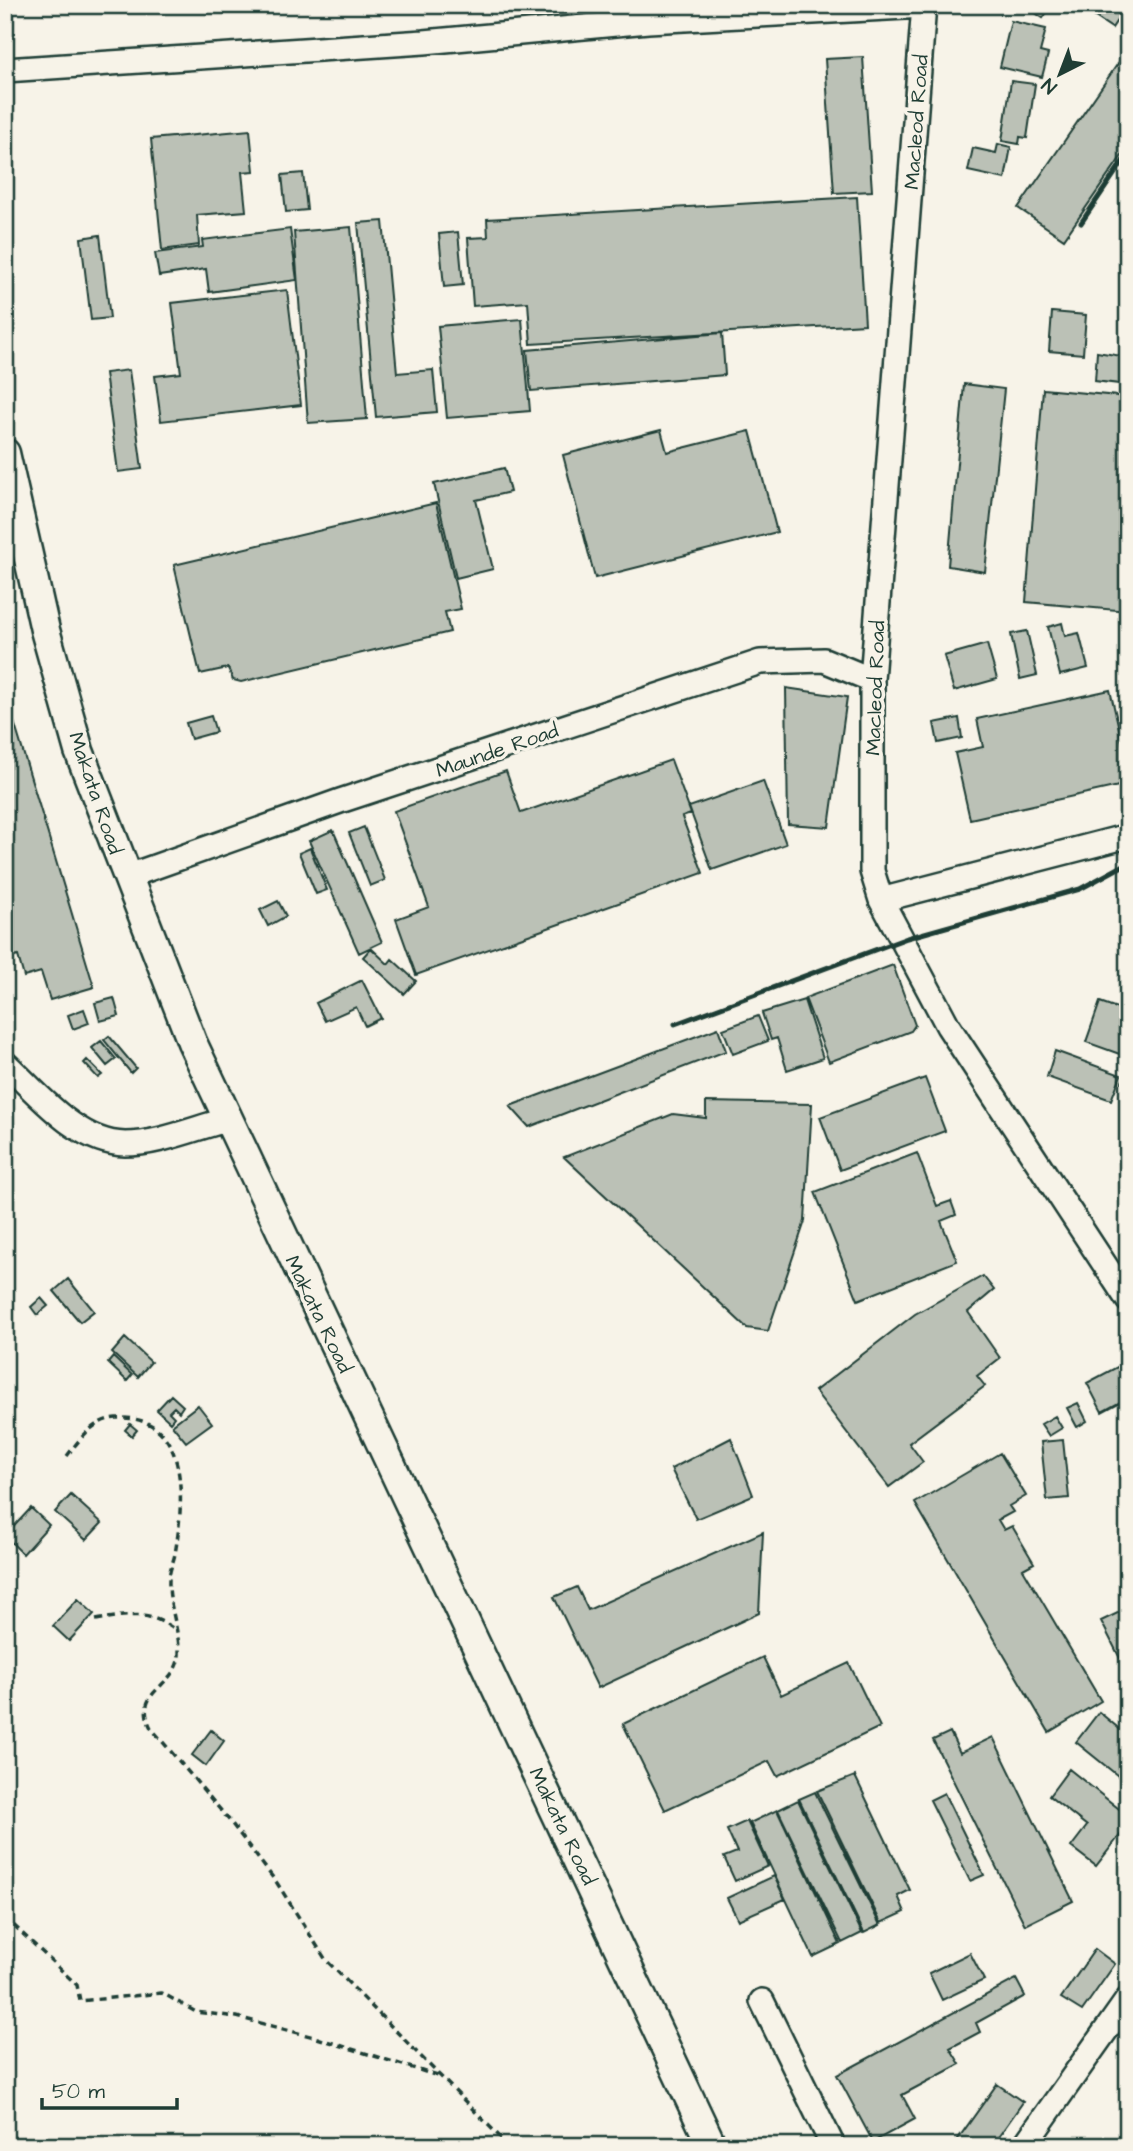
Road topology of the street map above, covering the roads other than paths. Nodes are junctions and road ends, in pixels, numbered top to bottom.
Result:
1 (924, 6) edge
2 (5, 70) edge
3 (5, 453) edge
4 (872, 680) junction
5 (1128, 836) edge
6 (126, 877) junction
7 (881, 900) junction
8 (5, 1063) edge
9 (226, 1120) junction
10 (1128, 1300) edge
11 (1128, 1999) edge
12 (762, 2001) dead end
13 (712, 2146) edge
14 (833, 2146) edge
15 (1024, 2146) edge

1 - 2 street
1 - 4 street, Macleod Road
3 - 6 main road, Makata Road
4 - 6 street, Maunde Road
4 - 7 street, Macleod Road
5 - 7 street
6 - 9 main road, Makata Road
7 - 10 street, Macleod Road
8 - 9 street
9 - 13 main road, Makata Road
11 - 15 street
12 - 14 street

